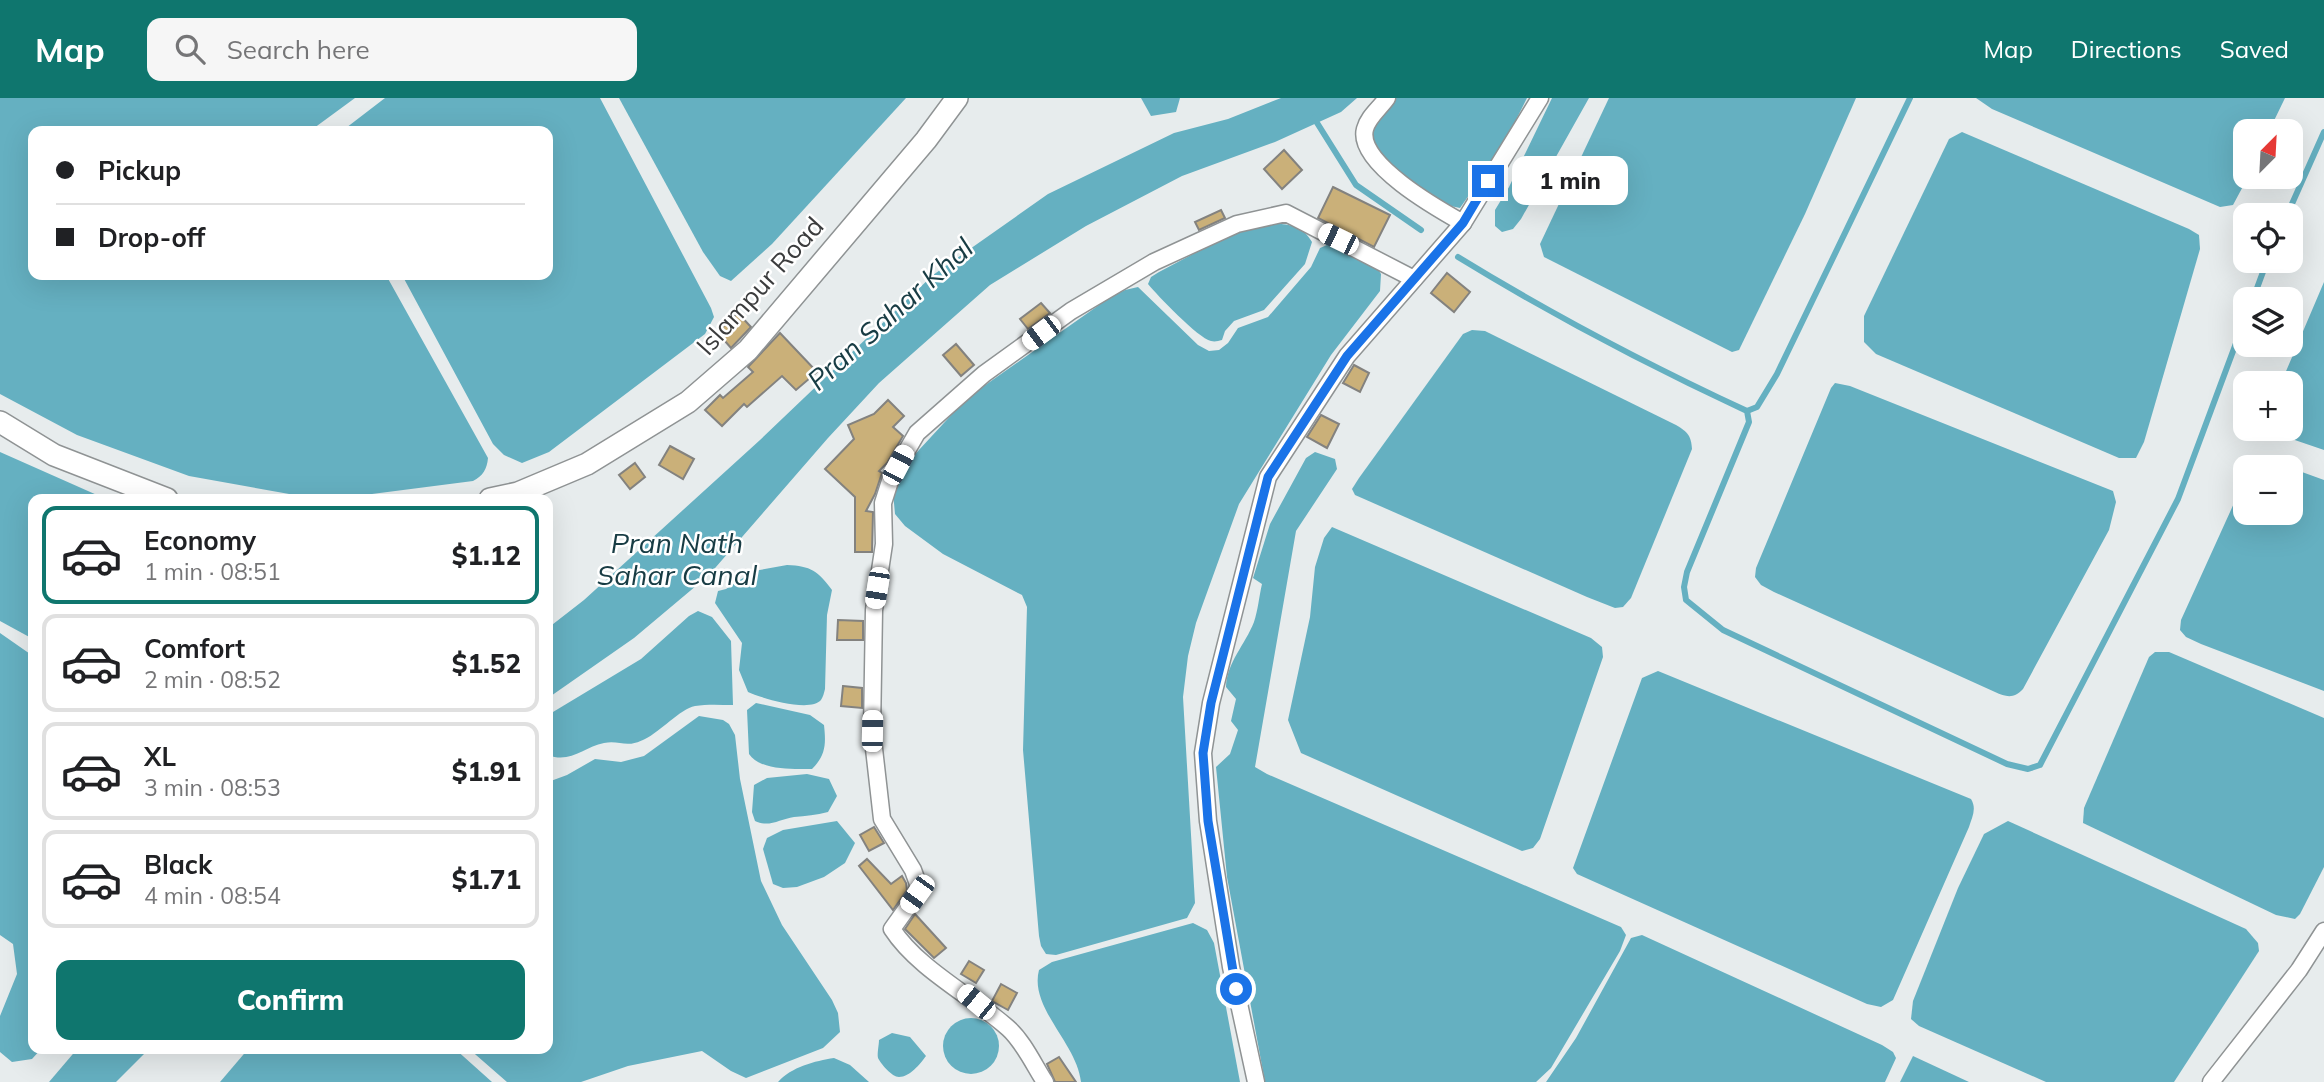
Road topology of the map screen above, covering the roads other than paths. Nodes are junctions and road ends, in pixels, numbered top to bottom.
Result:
1 (957, 98) edge
2 (1387, 98) edge
3 (1540, 98) edge
4 (1463, 223) junction
5 (1414, 278) junction
6 (0, 422) edge
7 (154, 494) edge
8 (513, 494) edge
9 (2324, 931) edge
10 (1045, 1082) edge
11 (1256, 1082) edge
12 (2211, 1082) edge

1 - 8 street, Islampur Road
2 - 4 street
3 - 4 street
4 - 5 street
5 - 10 street
5 - 11 street
6 - 7 street
9 - 12 street

